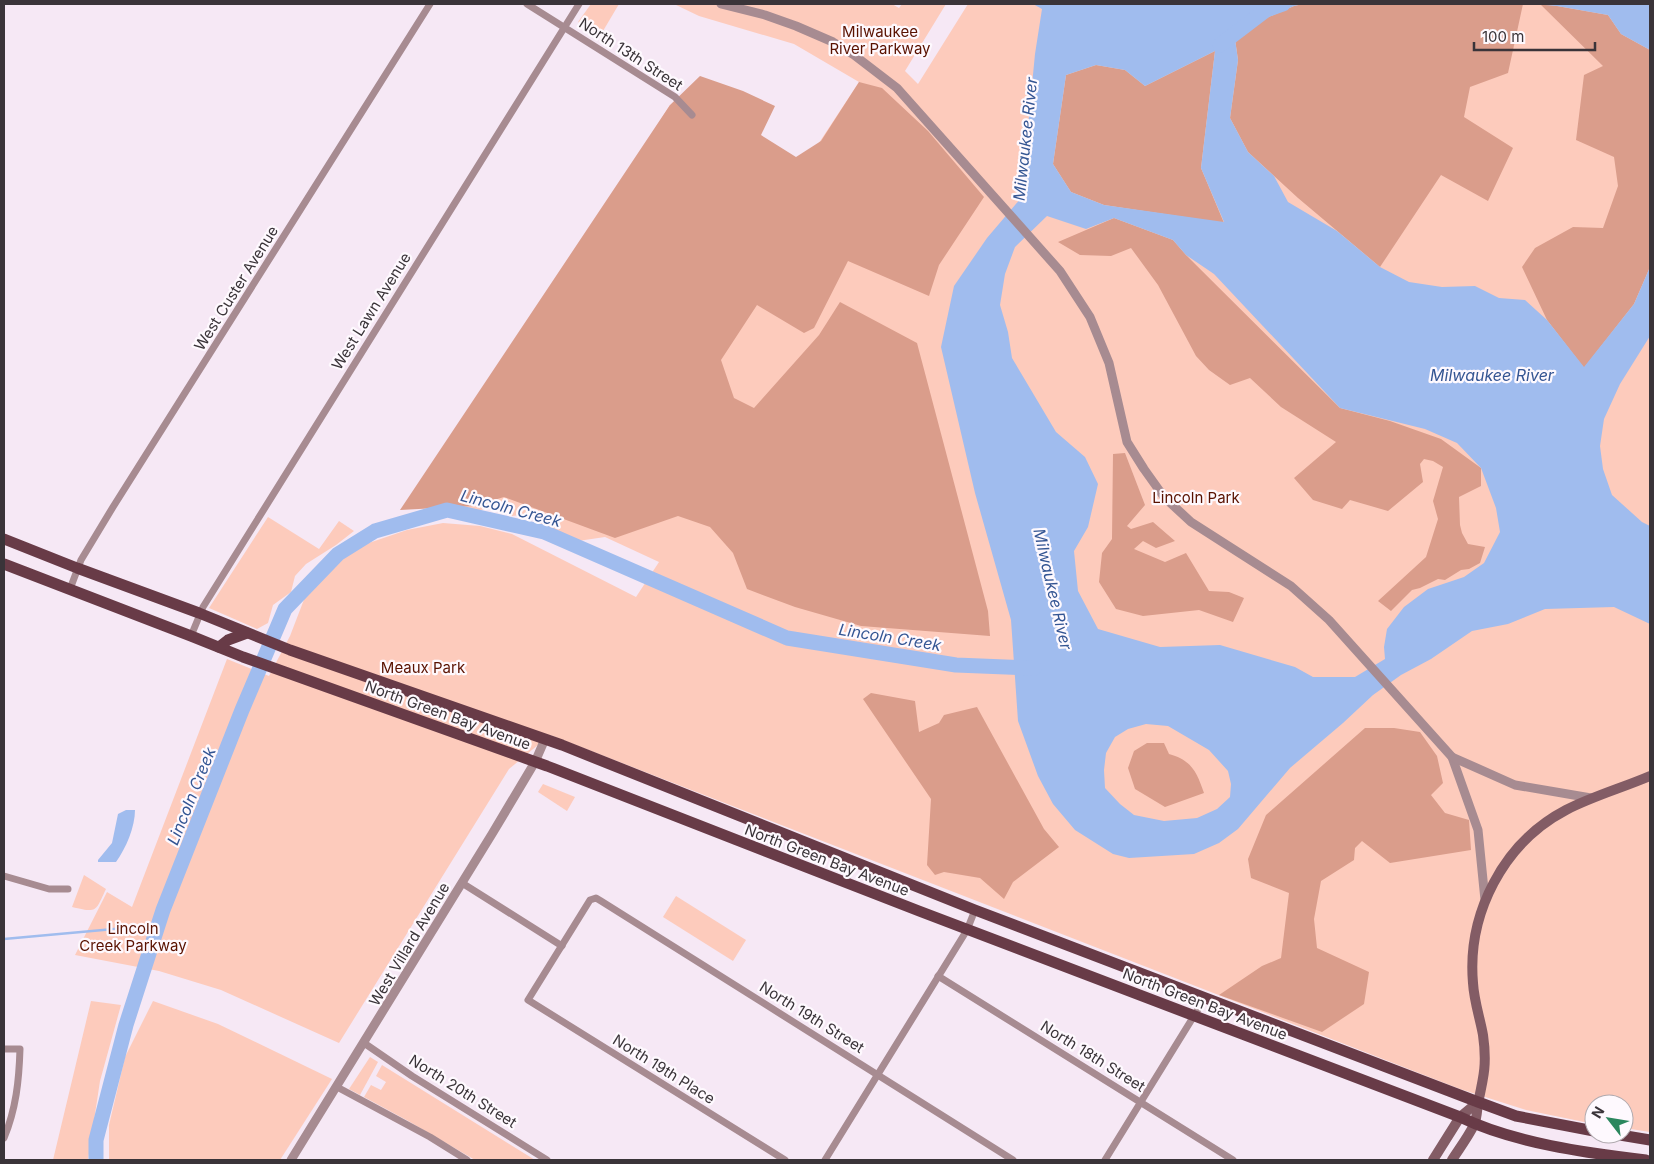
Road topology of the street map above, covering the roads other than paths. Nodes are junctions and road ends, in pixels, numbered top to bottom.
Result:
1 (430, 4) edge
2 (527, 4) edge
3 (579, 4) edge
4 (721, 4) edge
5 (564, 27) junction
6 (692, 116) dead end
7 (4, 538) edge
8 (4, 564) edge
9 (77, 568) junction
10 (70, 589) junction
11 (199, 613) junction
12 (249, 634) junction
13 (191, 636) junction
14 (219, 647) junction
15 (545, 739) junction
16 (1452, 757) junction
17 (535, 762) junction
18 (1650, 776) edge
19 (1591, 798) junction
20 (4, 876) edge
21 (462, 883) junction
22 (68, 889) dead end
23 (1485, 900) junction
24 (975, 910) junction
25 (967, 930) junction
26 (562, 946) junction
27 (938, 976) junction
28 (1205, 998) junction
29 (1195, 1016) junction
30 (364, 1043) junction
31 (4, 1049) edge
32 (878, 1075) junction
33 (337, 1087) junction
34 (1141, 1102) junction
35 (1478, 1102) junction
36 (1460, 1117) junction
37 (1474, 1124) junction
38 (1584, 1129) edge
39 (1634, 1137) edge
40 (4, 1138) edge
41 (1650, 1140) edge
42 (291, 1160) edge
43 (467, 1160) edge
44 (547, 1160) edge
45 (785, 1160) edge
46 (825, 1160) edge
47 (1013, 1160) edge
48 (1105, 1160) edge
49 (1233, 1160) edge
50 (1433, 1160) edge
51 (1452, 1160) edge
52 (1646, 1160) edge

1 - 9 street, West Custer Avenue
2 - 5 street, North 13th Street
3 - 5 street, West Lawn Avenue
4 - 16 street
5 - 6 street, North 13th Street
5 - 11 street, West Lawn Avenue
7 - 9 main road, North Green Bay Avenue
8 - 10 main road, North Green Bay Avenue
9 - 10 street, West Custer Avenue
9 - 11 main road, North Green Bay Avenue
10 - 13 main road, North Green Bay Avenue
11 - 12 main road, North Green Bay Avenue
11 - 13 street, West Lawn Avenue
12 - 14 main road
12 - 15 main road, North Green Bay Avenue
13 - 14 main road, North Green Bay Avenue
14 - 17 main road, North Green Bay Avenue
15 - 17 street, West Villard Avenue
15 - 24 main road, North Green Bay Avenue
16 - 19 street
16 - 23 street
17 - 21 street, West Villard Avenue
17 - 25 main road, North Green Bay Avenue
18 - 19 main road
19 - 23 main road
20 - 22 street
21 - 26 street
21 - 30 street, West Villard Avenue
23 - 35 main road
24 - 25 street
24 - 28 main road, North Green Bay Avenue
25 - 27 street
25 - 29 main road, North Green Bay Avenue
26 - 32 street, North 19th Street
26 - 45 street, North 19th Place
27 - 32 street
27 - 34 street, North 18th Street
28 - 29 street
28 - 35 main road, North Green Bay Avenue
29 - 34 street
29 - 36 main road, North Green Bay Avenue
30 - 33 street, West Villard Avenue
30 - 44 street, North 20th Street
31 - 40 street
32 - 46 street
32 - 47 street, North 19th Street
33 - 42 street, West Villard Avenue
33 - 43 street
34 - 48 street
34 - 49 street, North 18th Street
35 - 36 main road
35 - 37 main road
35 - 38 main road, North Green Bay Avenue
36 - 37 main road, North Green Bay Avenue
36 - 50 main road
37 - 51 main road
37 - 52 main road, North Green Bay Avenue
39 - 41 main road

